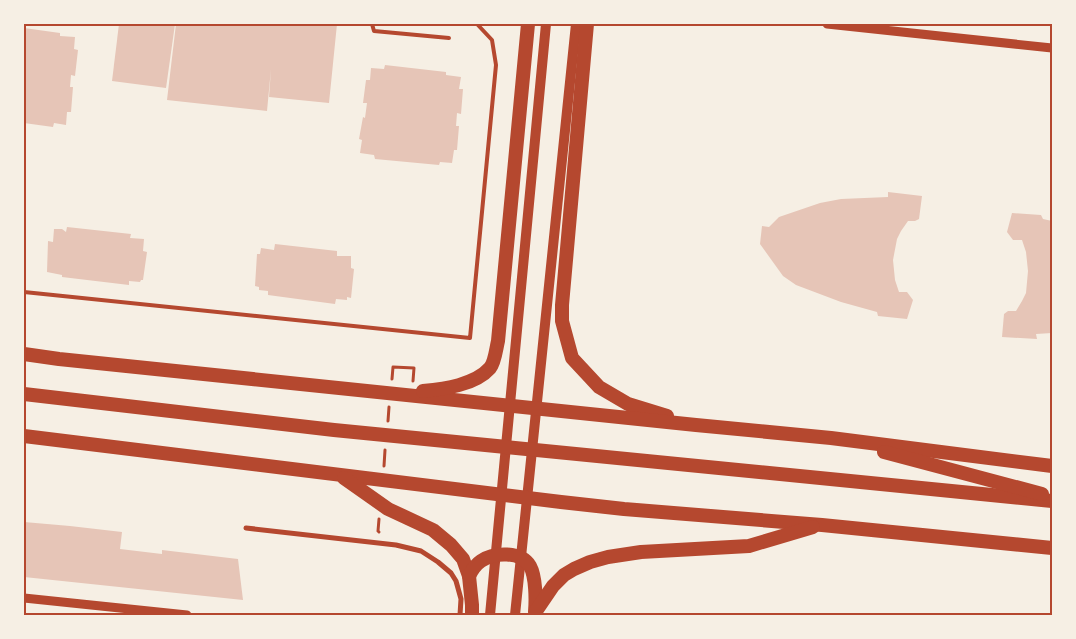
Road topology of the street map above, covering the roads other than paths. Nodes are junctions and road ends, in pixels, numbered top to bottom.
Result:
1 (372, 24) edge
2 (476, 24) edge
3 (528, 24) edge
4 (546, 24) edge
5 (585, 24) edge
6 (826, 24) edge
7 (449, 38) dead end
8 (1052, 48) edge
9 (24, 292) edge
10 (24, 354) edge
11 (59, 359) junction
12 (24, 360) edge
13 (24, 394) edge
14 (393, 394) junction
15 (696, 425) junction
16 (24, 436) edge
17 (831, 438) junction
18 (1052, 466) edge
19 (341, 476) junction
20 (1052, 496) edge
21 (1052, 501) edge
22 (822, 525) junction
23 (246, 528) dead end
24 (1052, 548) edge
25 (469, 576) junction
26 (24, 598) edge
27 (535, 613) edge
28 (187, 615) edge
29 (460, 615) edge
30 (472, 615) edge
31 (490, 615) edge
32 (515, 615) edge

1 - 7 lane
2 - 9 lane
3 - 14 highway
4 - 31 main road
5 - 15 highway
5 - 32 main road
6 - 8 street
10 - 11 highway
11 - 12 highway
11 - 14 highway
13 - 21 highway
14 - 15 highway
15 - 17 highway
16 - 19 highway
17 - 18 highway
17 - 20 highway
19 - 22 highway
19 - 25 highway
22 - 24 highway
22 - 27 highway
23 - 29 street
25 - 27 highway
25 - 30 highway
26 - 28 street

